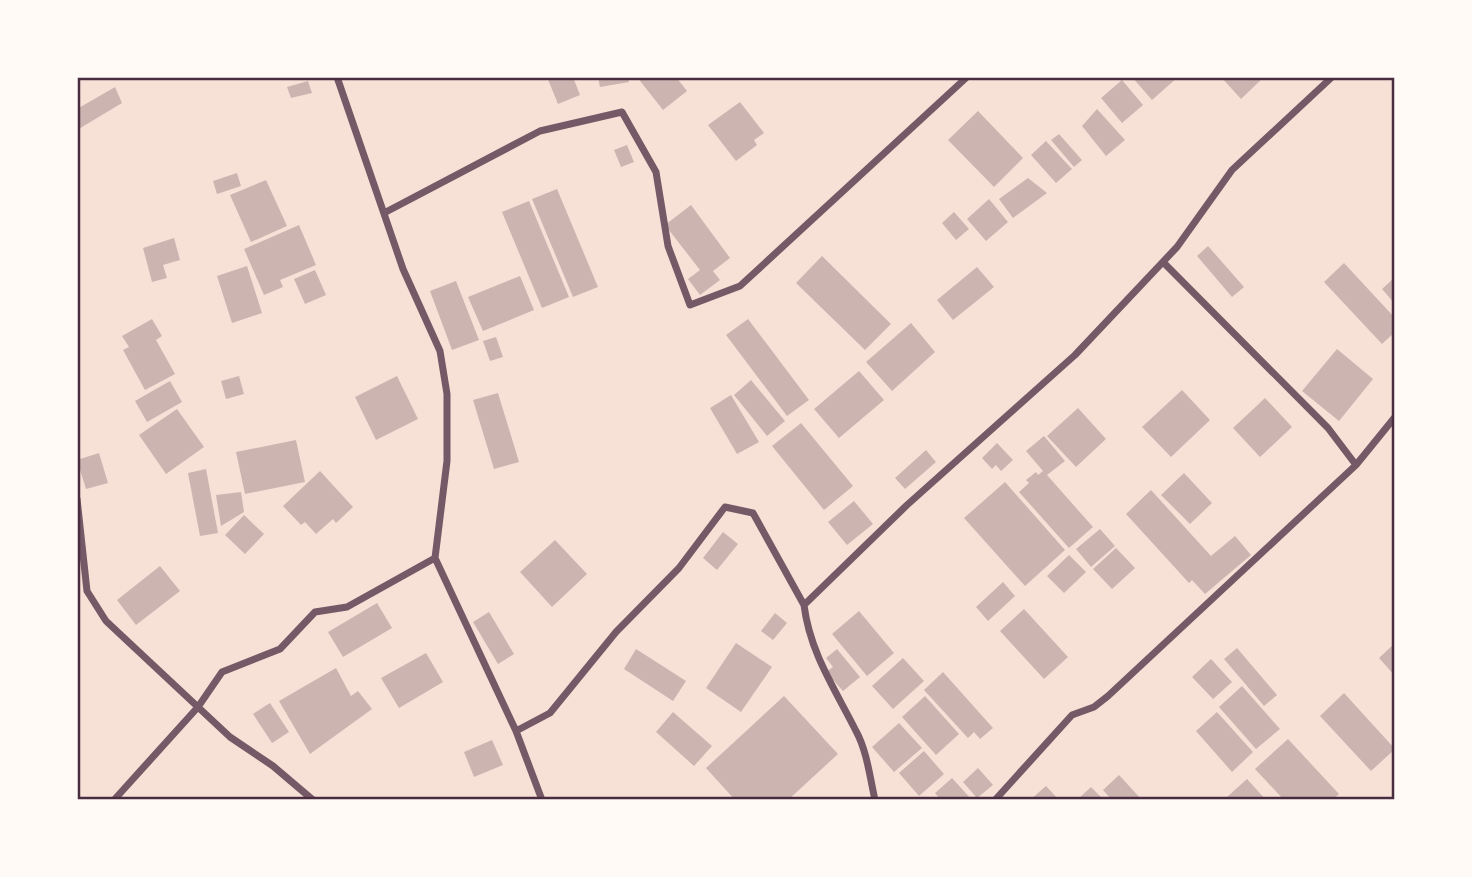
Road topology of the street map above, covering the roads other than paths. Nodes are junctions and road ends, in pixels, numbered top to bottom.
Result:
1 (337, 77) edge
2 (967, 77) edge
3 (1332, 77) edge
4 (384, 212) junction
5 (1163, 262) junction
6 (1395, 417) edge
7 (1356, 465) junction
8 (77, 499) edge
9 (435, 558) junction
10 (804, 605) junction
11 (198, 707) junction
12 (516, 731) junction
13 (114, 800) edge
14 (313, 800) edge
15 (542, 800) edge
16 (875, 800) edge
17 (995, 800) edge

1 - 4 street
2 - 4 street
3 - 5 street
4 - 9 street
5 - 7 street
5 - 10 street
6 - 7 street
7 - 17 street
8 - 11 street
9 - 11 street
9 - 12 street
10 - 12 street
10 - 16 street
11 - 13 street
11 - 14 street
12 - 15 street

